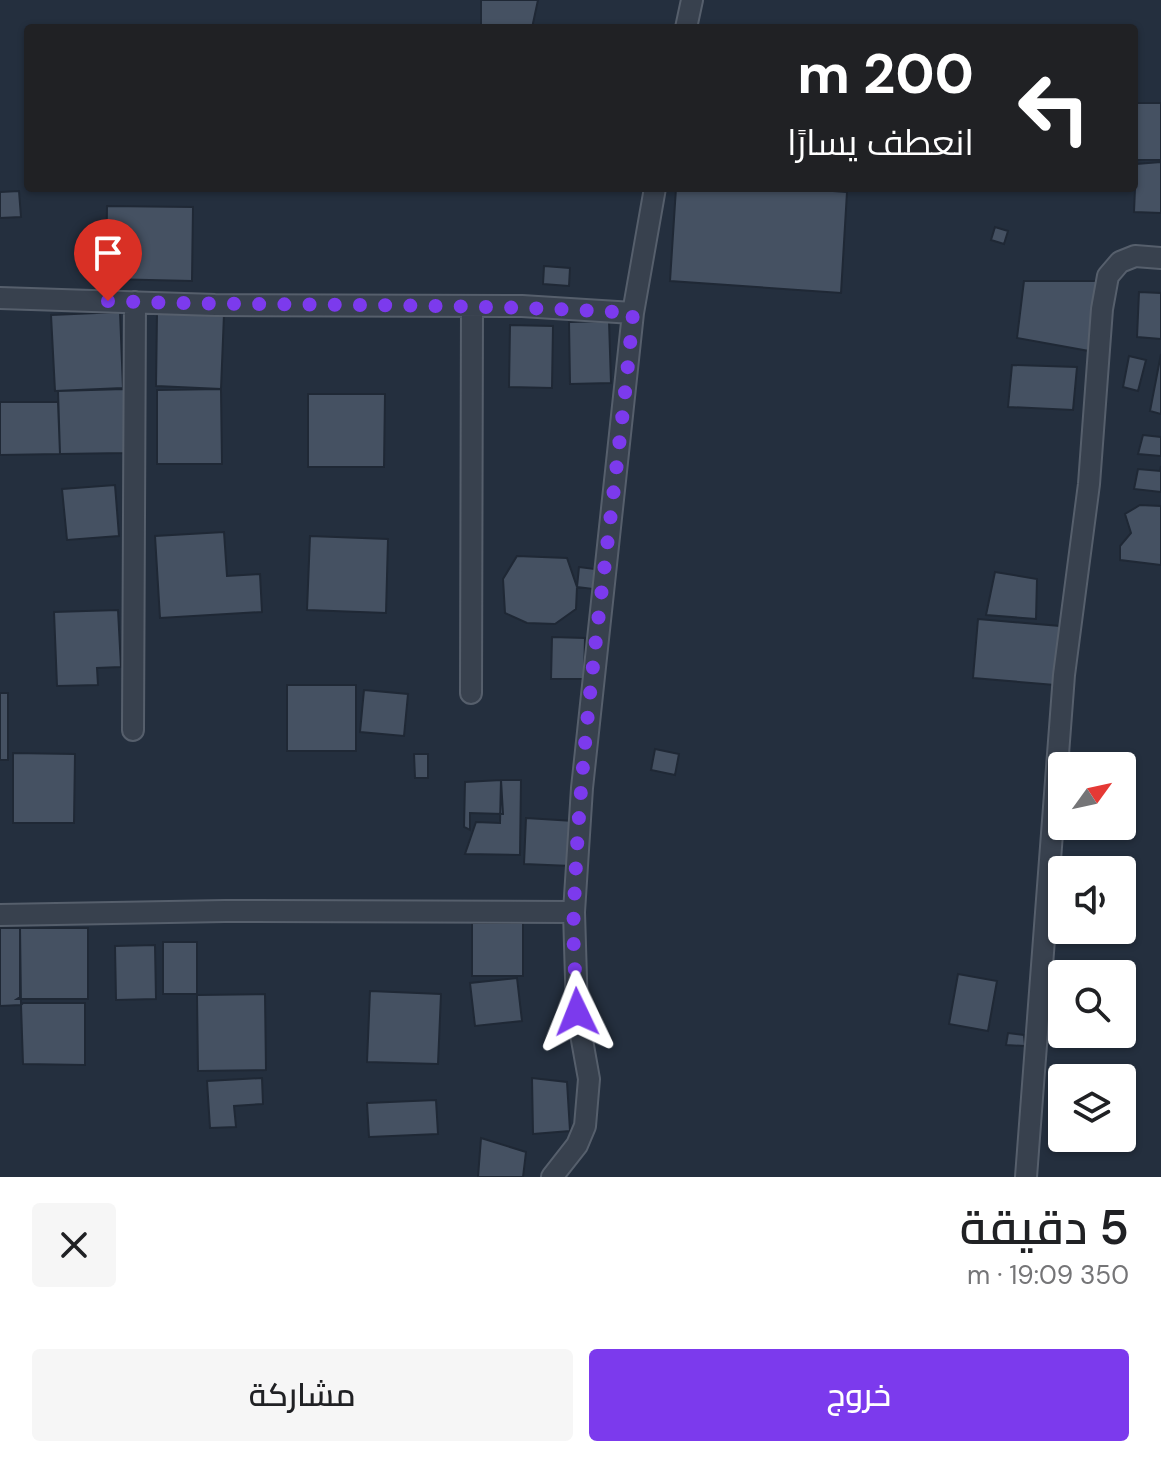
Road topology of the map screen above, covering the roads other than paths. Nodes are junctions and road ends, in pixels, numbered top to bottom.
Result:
1 (692, 0) edge
2 (687, 24) edge
3 (654, 192) edge
4 (1161, 258) edge
5 (0, 298) edge
6 (135, 302) junction
7 (472, 306) junction
8 (633, 313) junction
9 (471, 693) dead end
10 (133, 730) dead end
11 (574, 912) junction
12 (0, 915) edge
13 (552, 1177) edge
14 (1026, 1177) edge

1 - 2 street
3 - 8 street
4 - 14 street
5 - 6 street
6 - 7 street
6 - 10 street
7 - 8 street
7 - 9 street
8 - 11 street
11 - 12 street
11 - 13 street

